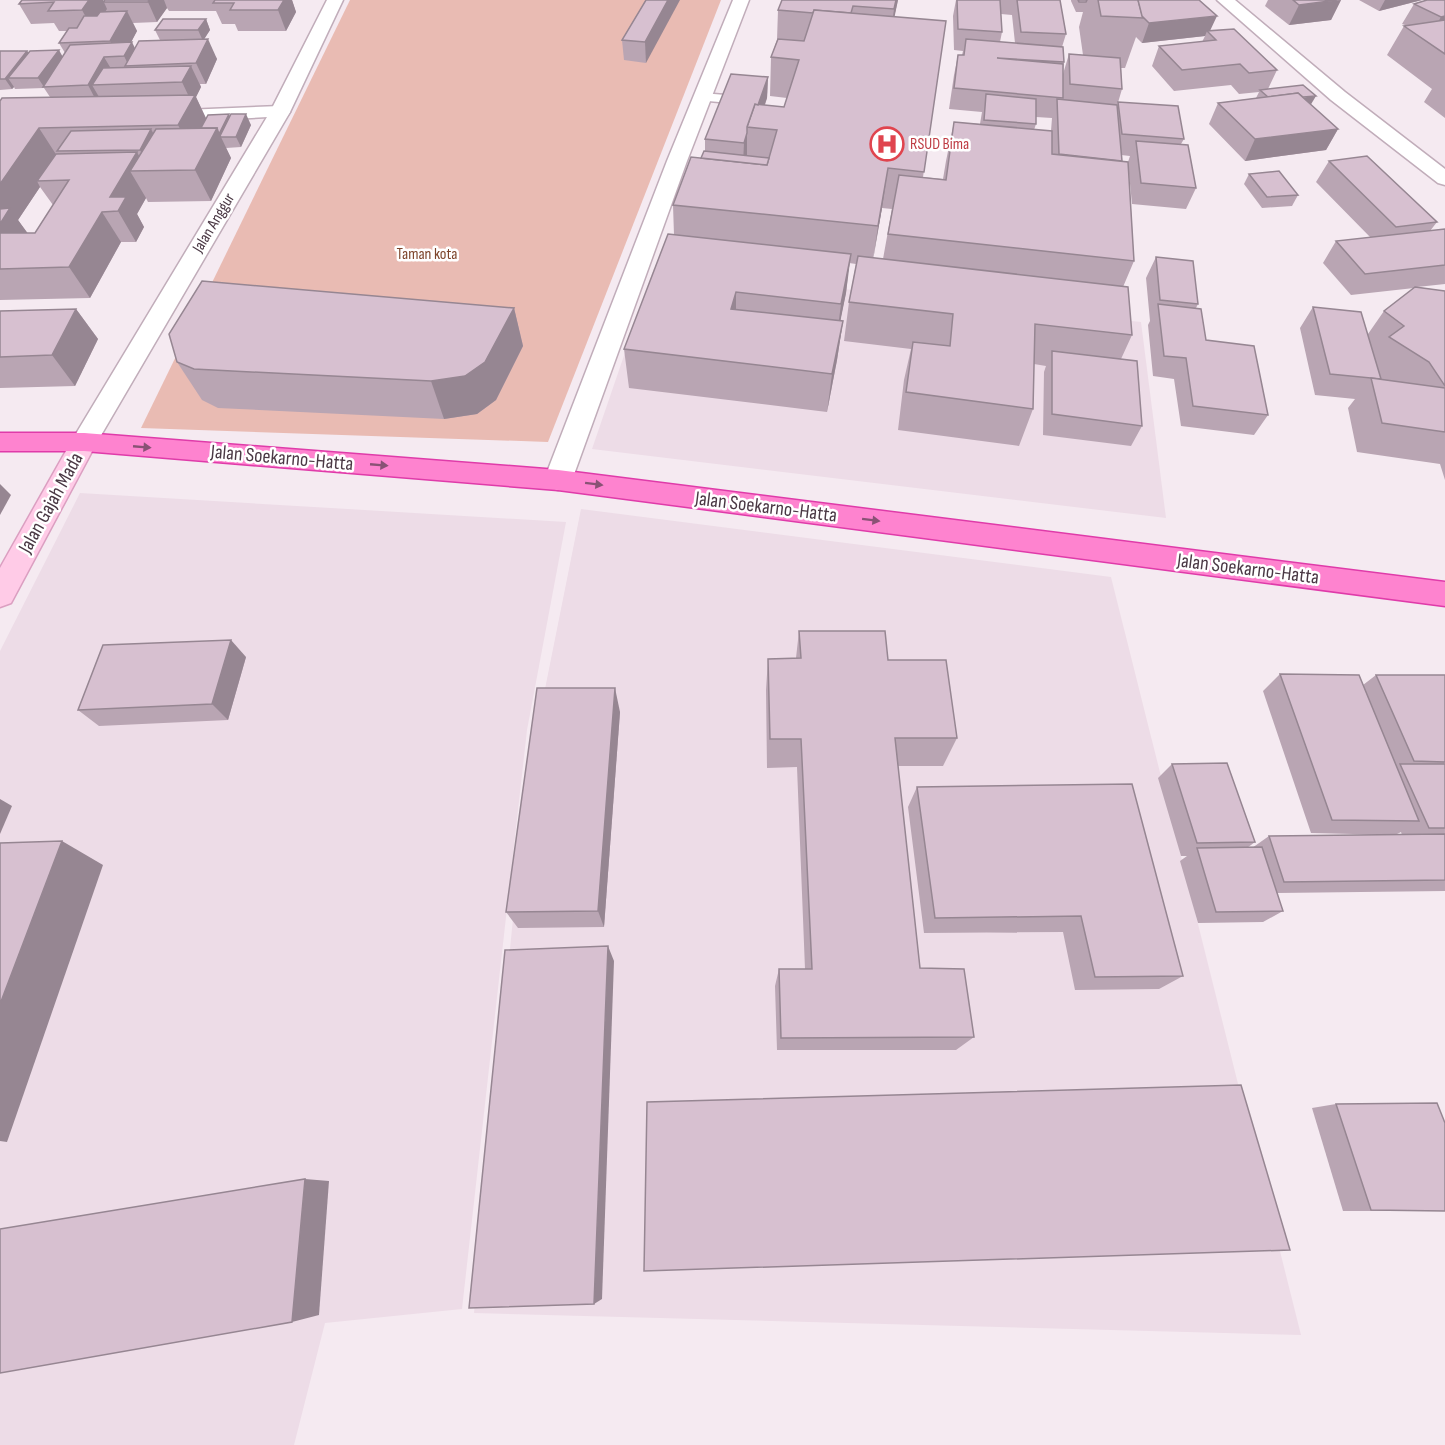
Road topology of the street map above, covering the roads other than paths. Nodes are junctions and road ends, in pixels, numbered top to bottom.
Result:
1 (336, 0) edge
2 (741, 0) edge
3 (1225, 0) edge
4 (702, 97) junction
5 (280, 112) junction
6 (140, 118) edge
7 (741, 123) edge
8 (1445, 179) edge
9 (0, 442) edge
10 (84, 442) junction
11 (558, 480) junction
12 (1445, 594) edge
13 (0, 595) edge

1 - 5 street, Jalan Anggur
2 - 4 street
3 - 8 street
4 - 7 lane
4 - 11 street
5 - 6 street
5 - 10 street, Jalan Anggur
9 - 10 highway, Jalan Soekarno-Hatta
10 -> 11 highway, Jalan Soekarno-Hatta
10 - 13 main road, Jalan Gajah Mada
11 -> 12 highway, Jalan Soekarno-Hatta

